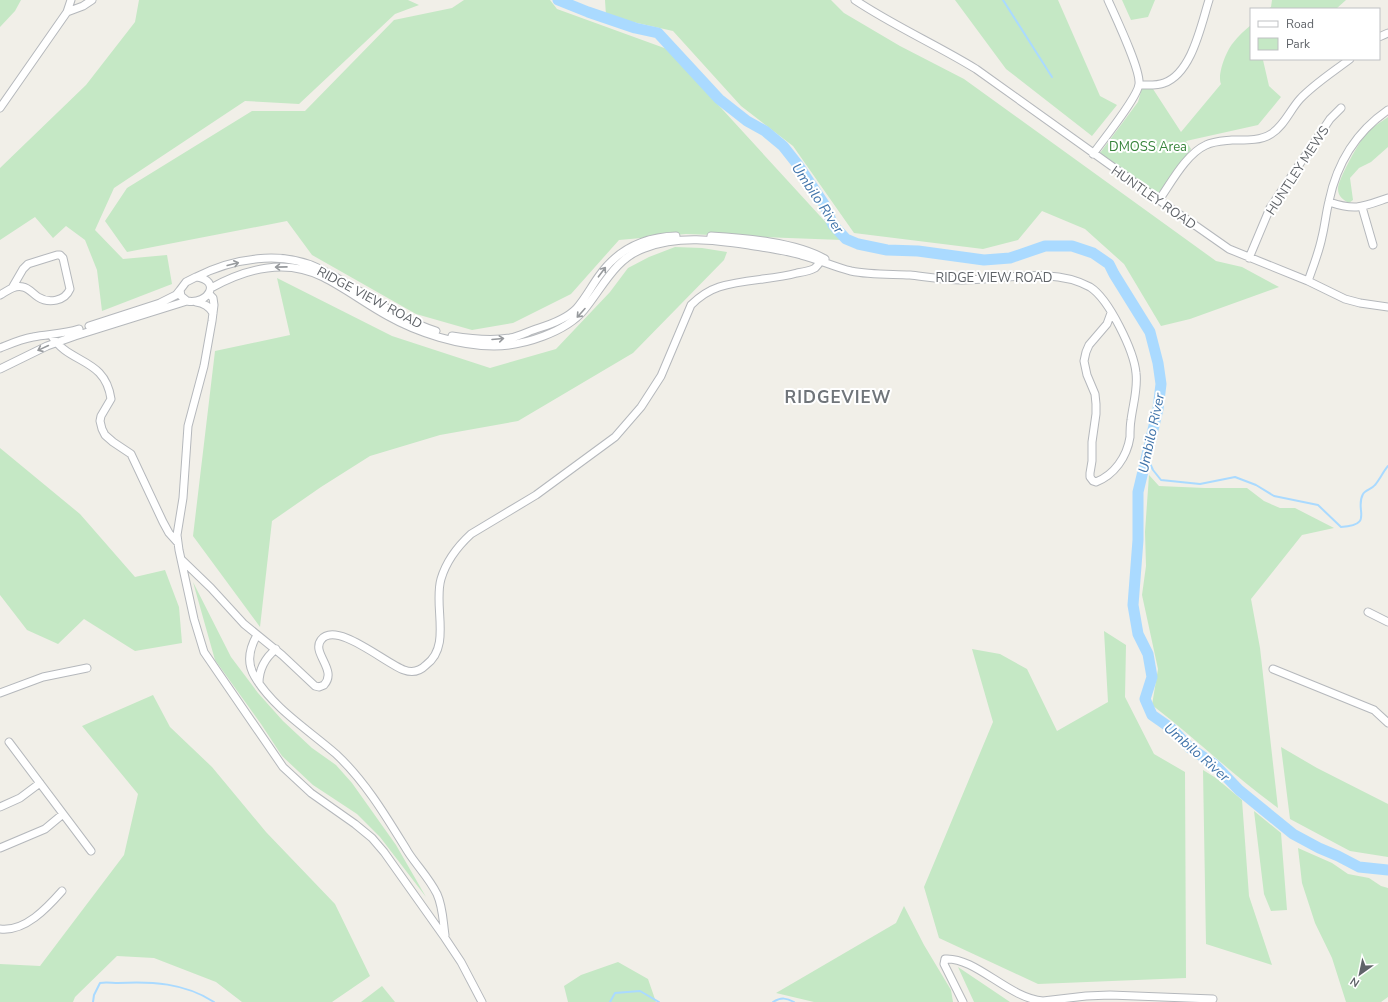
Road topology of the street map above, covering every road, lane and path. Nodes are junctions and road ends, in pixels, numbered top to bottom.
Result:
1 (72, 0) edge
2 (92, 0) edge
3 (855, 0) edge
4 (1108, 0) edge
5 (1209, 0) edge
6 (67, 12) junction
7 (1349, 60) edge
8 (1139, 85) junction
9 (0, 108) edge
10 (1341, 108) dead end
11 (1388, 110) edge
12 (1094, 154) junction
13 (1388, 198) edge
14 (1159, 200) junction
15 (1329, 202) junction
16 (1362, 206) junction
17 (1373, 245) dead end
18 (1249, 258) junction
19 (821, 260) junction
20 (196, 278) junction
21 (1308, 281) junction
22 (12, 288) junction
23 (180, 290) junction
24 (210, 291) junction
25 (0, 295) edge
26 (359, 295) junction
27 (190, 302) junction
28 (1388, 307) edge
29 (213, 313) junction
30 (1111, 313) junction
31 (52, 335) junction
32 (56, 343) junction
33 (0, 348) edge
34 (0, 369) edge
35 (178, 544) junction
36 (182, 560) junction
37 (1368, 612) dead end
38 (1388, 622) edge
39 (257, 635) junction
40 (276, 649) junction
41 (87, 668) dead end
42 (1273, 669) dead end
43 (259, 683) junction
44 (0, 693) edge
45 (1388, 723) edge
46 (9, 742) dead end
47 (40, 783) junction
48 (0, 799) edge
49 (2, 807) edge
50 (63, 814) junction
51 (0, 848) edge
52 (91, 851) dead end
53 (62, 891) dead end
54 (0, 929) edge
55 (446, 938) junction
56 (1213, 999) dead end
57 (482, 1002) edge
58 (963, 1002) edge

1 - 6 street
2 - 6 street
3 - 12 street, HUNTLEY ROAD
4 - 8 street
5 - 8 street
6 - 9 street
7 - 14 street
8 - 12 street
10 - 18 street, HUNTLEY MEWS
11 - 15 street
12 - 14 street, HUNTLEY ROAD
13 - 16 street
14 - 18 street, HUNTLEY ROAD
15 - 16 street
15 - 21 street
16 - 17 street
18 - 21 street, HUNTLEY ROAD
19 - 26 street, RIDGE VIEW ROAD
19 - 30 street, RIDGE VIEW ROAD
19 - 40 street
20 - 23 street, RIDGE VIEW ROAD
20 - 24 street
20 -> 26 street, RIDGE VIEW ROAD
21 - 28 street, HUNTLEY ROAD
22 - 22 street
22 - 25 street
23 - 27 street
23 - 31 street, RIDGE VIEW ROAD
26 -> 24 street, RIDGE VIEW ROAD
24 - 27 street, RIDGE VIEW ROAD
24 - 29 street
27 - 29 street
27 - 32 street, RIDGE VIEW ROAD
29 - 35 street
30 - 30 street, RIDGE VIEW ROAD
31 - 32 street
31 - 33 street, RIDGE VIEW ROAD
32 -> 34 street, RIDGE VIEW ROAD
32 - 35 street
35 - 36 street
36 - 39 street
36 - 55 street
37 - 38 street
39 - 40 street
39 - 43 street
40 - 43 street
41 - 44 street
42 - 45 street
43 - 55 street
46 - 47 street
47 - 49 street
47 - 50 street
48 - 49 street
50 - 51 street
50 - 52 street
53 - 54 street
55 - 57 street
56 - 58 street

